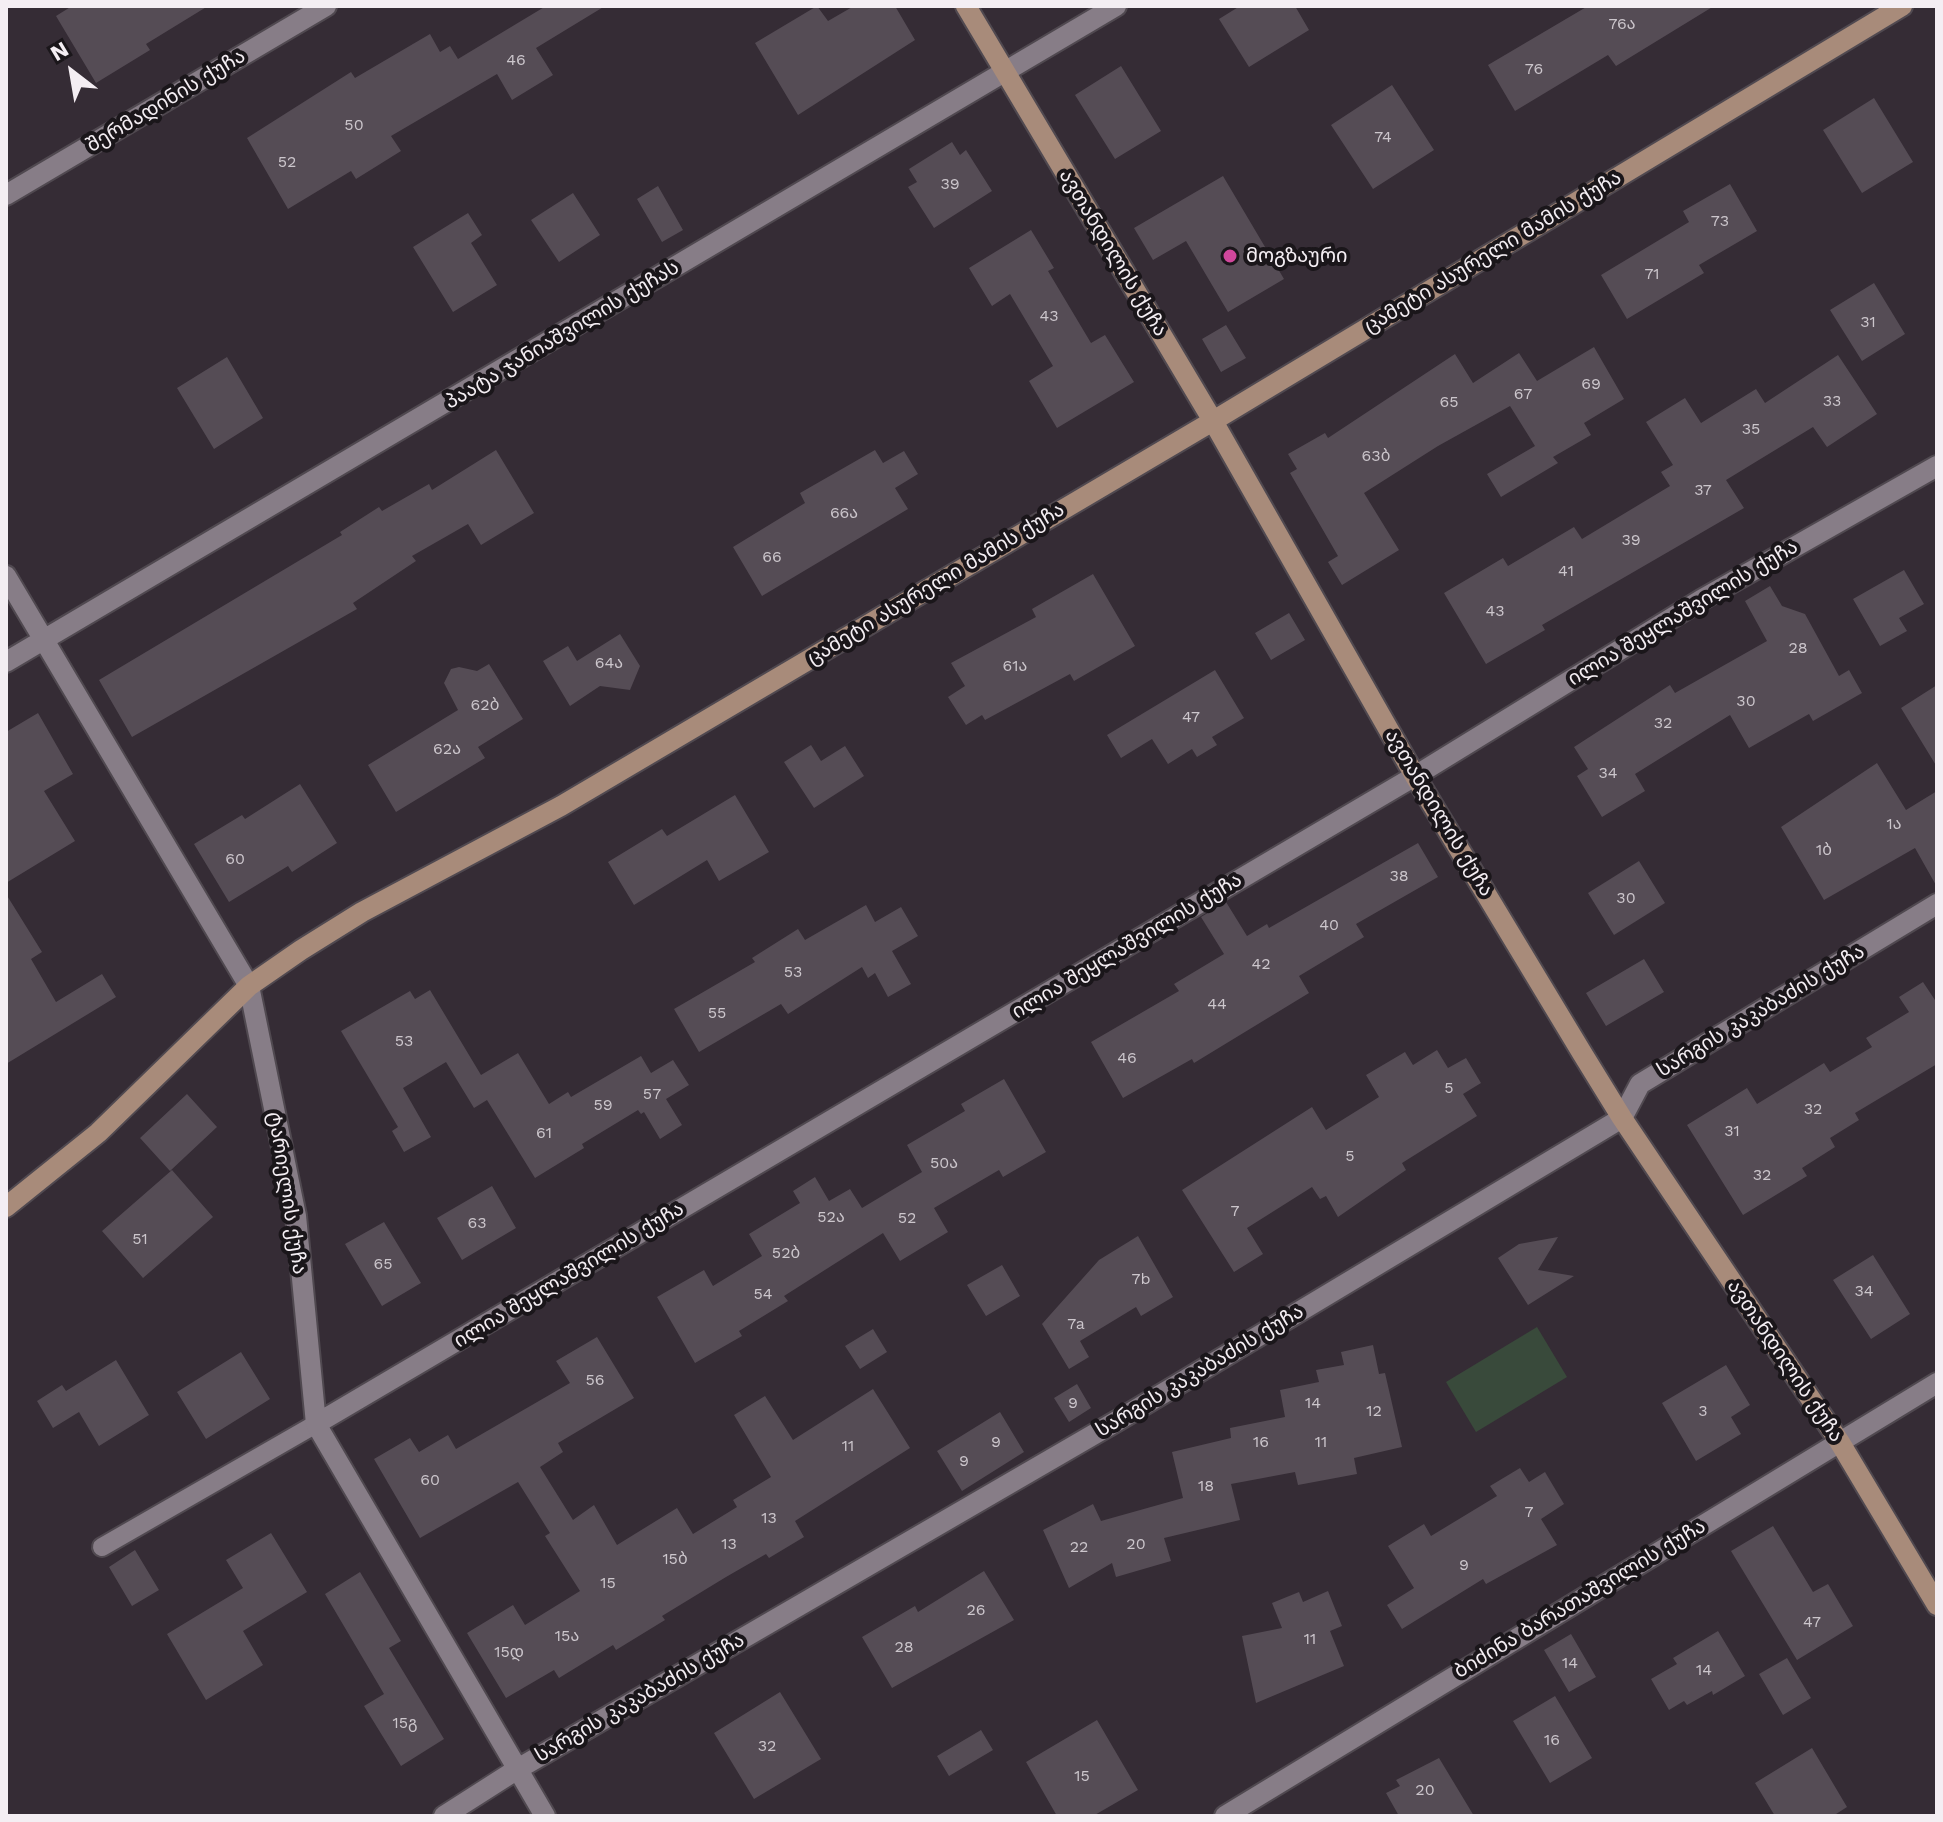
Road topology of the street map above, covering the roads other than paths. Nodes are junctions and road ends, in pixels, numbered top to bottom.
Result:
1 (326, 6) edge
2 (966, 6) edge
3 (1116, 6) edge
4 (1902, 6) edge
5 (1006, 73) junction
6 (6, 195) edge
7 (1213, 421) junction
8 (1937, 466) edge
9 (6, 576) edge
10 (46, 639) junction
11 (6, 662) edge
12 (1415, 776) junction
13 (1937, 904) edge
14 (249, 986) junction
15 (1622, 1118) junction
16 (6, 1207) edge
17 (1937, 1383) edge
18 (316, 1424) junction
19 (1839, 1441) junction
20 (102, 1547) dead end
21 (1937, 1605) edge
22 (516, 1770) junction
23 (444, 1816) edge
24 (545, 1816) edge
25 (1225, 1816) edge

1 - 6 street, შერმადინის ქუჩა
2 - 5 street, ავთანდილის ქუჩა
3 - 5 street, პაატა ჯანიაშვილის ქუჩას
4 - 7 street, ცამეტი ასურელი მამის ქუჩა
5 - 7 street, ავთანდილის ქუჩა
5 - 10 street, პაატა ჯანიაშვილის ქუჩას
7 - 12 street, ავთანდილის ქუჩა
7 - 14 street, ცამეტი ასურელი მამის ქუჩა
8 - 12 street, ილია შეყლაშვილის ქუჩა
9 - 10 street, ტარიელის ქუჩა
10 - 11 street, პაატა ჯანიაშვილის ქუჩას
10 - 14 street, ტარიელის ქუჩა
12 - 15 street, ავთანდილის ქუჩა
12 - 18 street, ილია შეყლაშვილის ქუჩა
13 - 15 street, სარგის კაკაბაძის ქუჩა
14 - 16 street, ცამეტი ასურელი მამის ქუჩა
14 - 18 street, ტარიელის ქუჩა
15 - 19 street, ავთანდილის ქუჩა
15 - 22 street, სარგის კაკაბაძის ქუჩა
17 - 19 street, ბიძინა ბარათაშვილის ქუჩა
18 - 20 lane
18 - 22 street, ტარიელის ქუჩა
19 - 21 street, ავთანდილის ქუჩა
19 - 25 street, ბიძინა ბარათაშვილის ქუჩა
22 - 23 street, სარგის კაკაბაძის ქუჩა
22 - 24 street, ტარიელის ქუჩა

